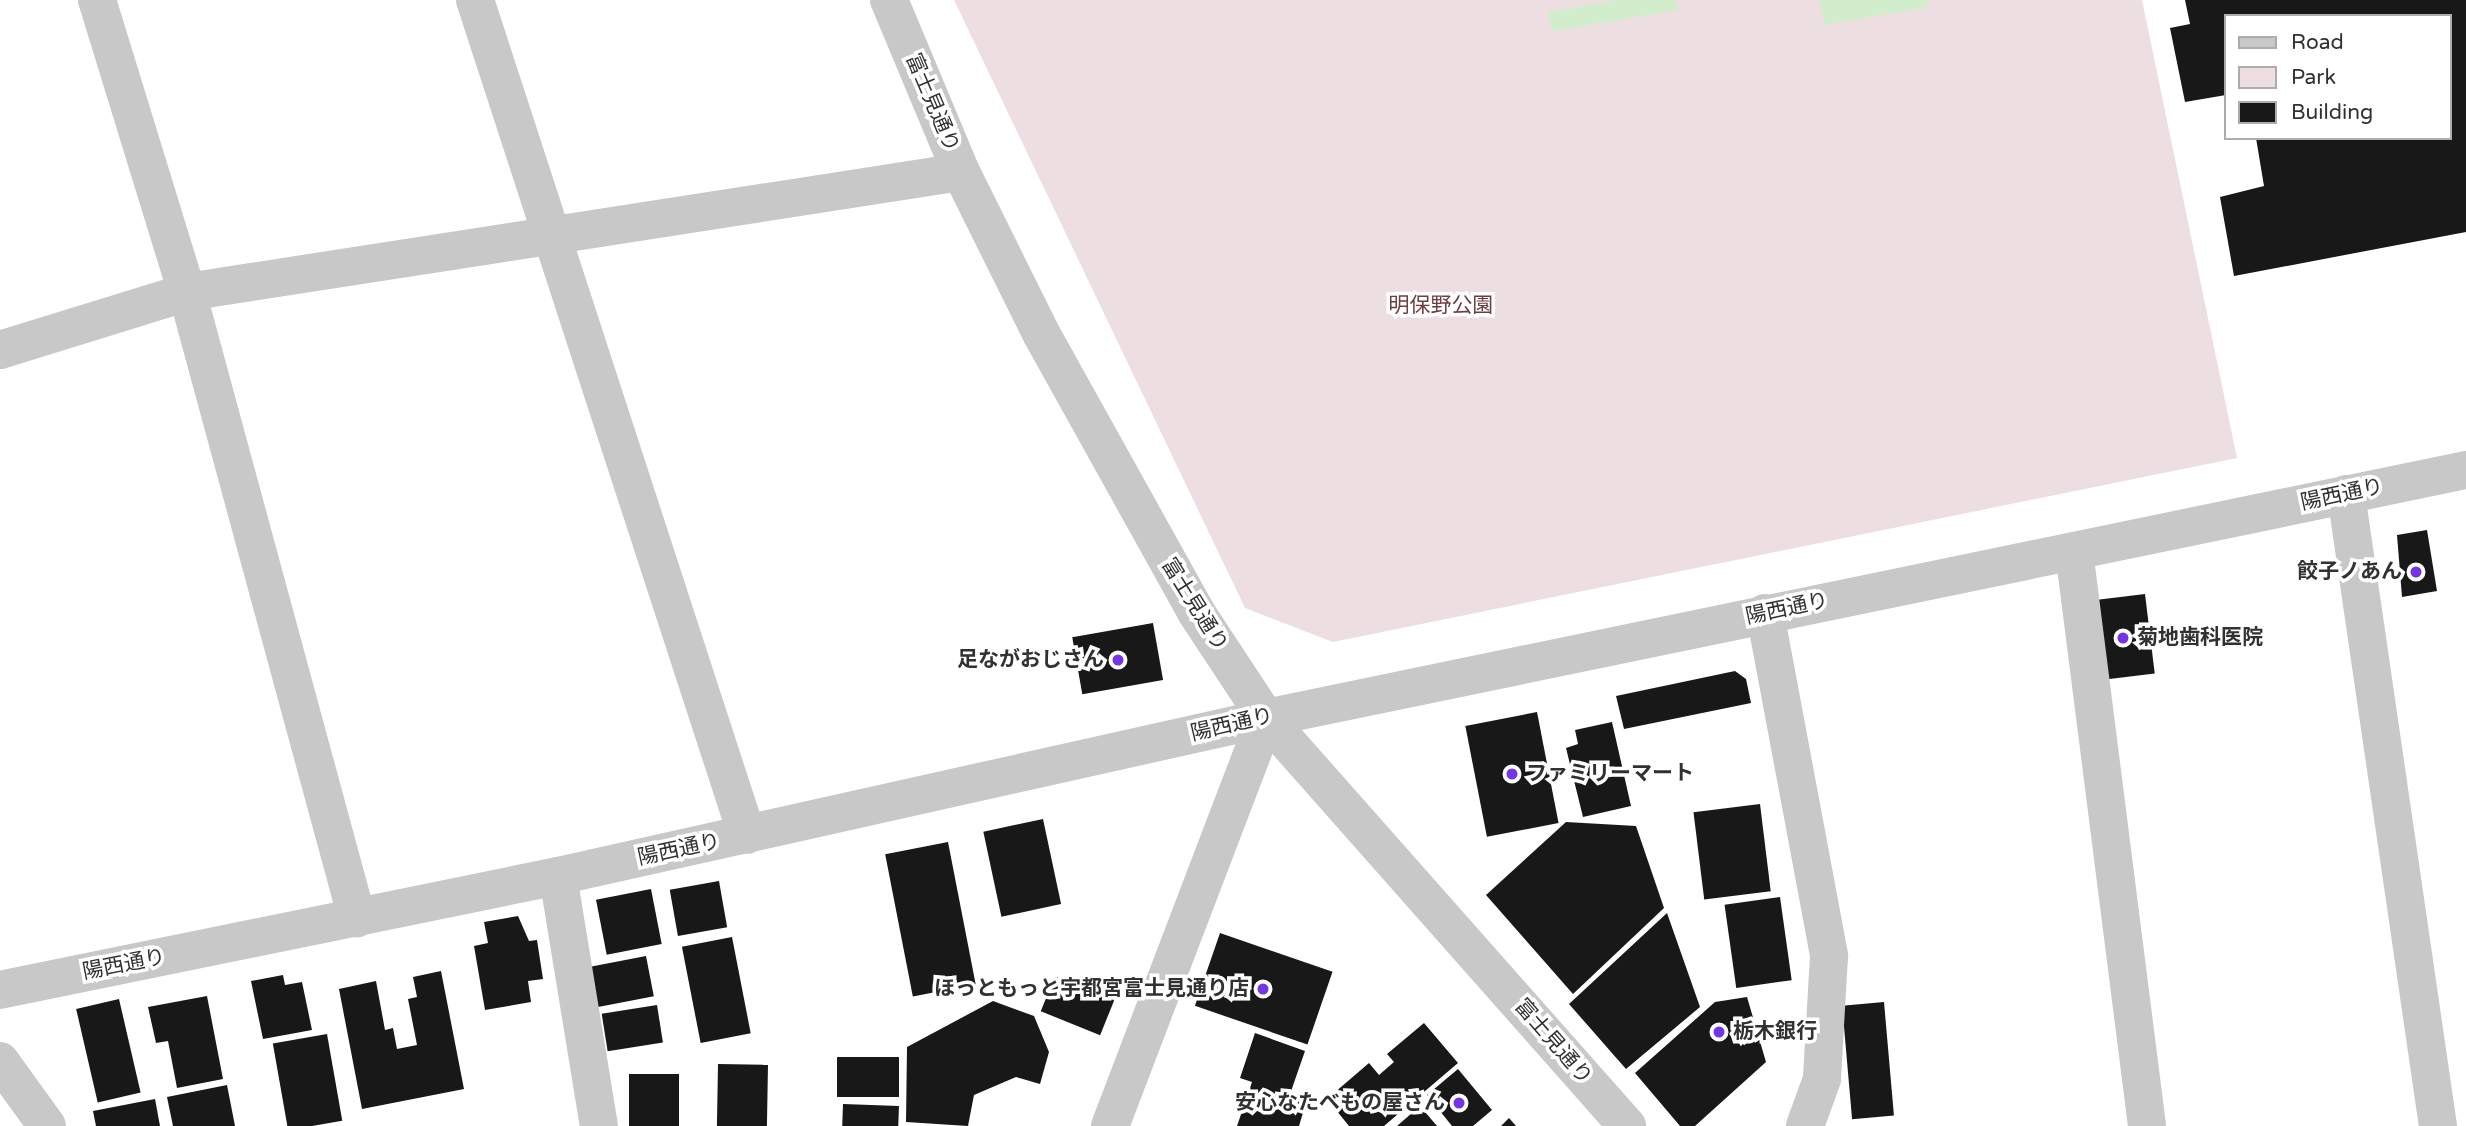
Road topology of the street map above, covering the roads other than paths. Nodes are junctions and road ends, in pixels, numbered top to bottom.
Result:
1 (97, 0) edge
2 (475, 0) edge
3 (889, 0) edge
4 (961, 172) junction
5 (555, 234) junction
6 (187, 292) junction
7 (0, 350) edge
8 (2466, 470) edge
9 (2346, 494) junction
10 (2074, 551) junction
11 (1766, 613) junction
12 (1266, 718) junction
13 (747, 835) junction
14 (558, 876) junction
15 (357, 918) junction
16 (0, 990) edge
17 (0, 1060) edge
18 (47, 1126) edge
19 (599, 1126) edge
20 (1110, 1126) edge
21 (1627, 1126) edge
22 (1805, 1126) edge
23 (2147, 1126) edge
24 (2438, 1126) edge

1 - 6 street
2 - 5 street
3 - 4 street, 富士見通り
4 - 5 street
4 - 12 street, 富士見通り
5 - 6 street
5 - 13 street
6 - 7 street
6 - 15 street
8 - 9 street, 陽西通り
9 - 10 street, 陽西通り
9 - 24 street
10 - 11 street, 陽西通り
10 - 23 street
11 - 12 street, 陽西通り
11 - 22 street
12 - 13 street, 陽西通り
12 - 20 street
12 - 21 street, 富士見通り
13 - 14 street, 陽西通り
14 - 15 street, 陽西通り
14 - 19 street
15 - 16 street, 陽西通り
17 - 18 street

